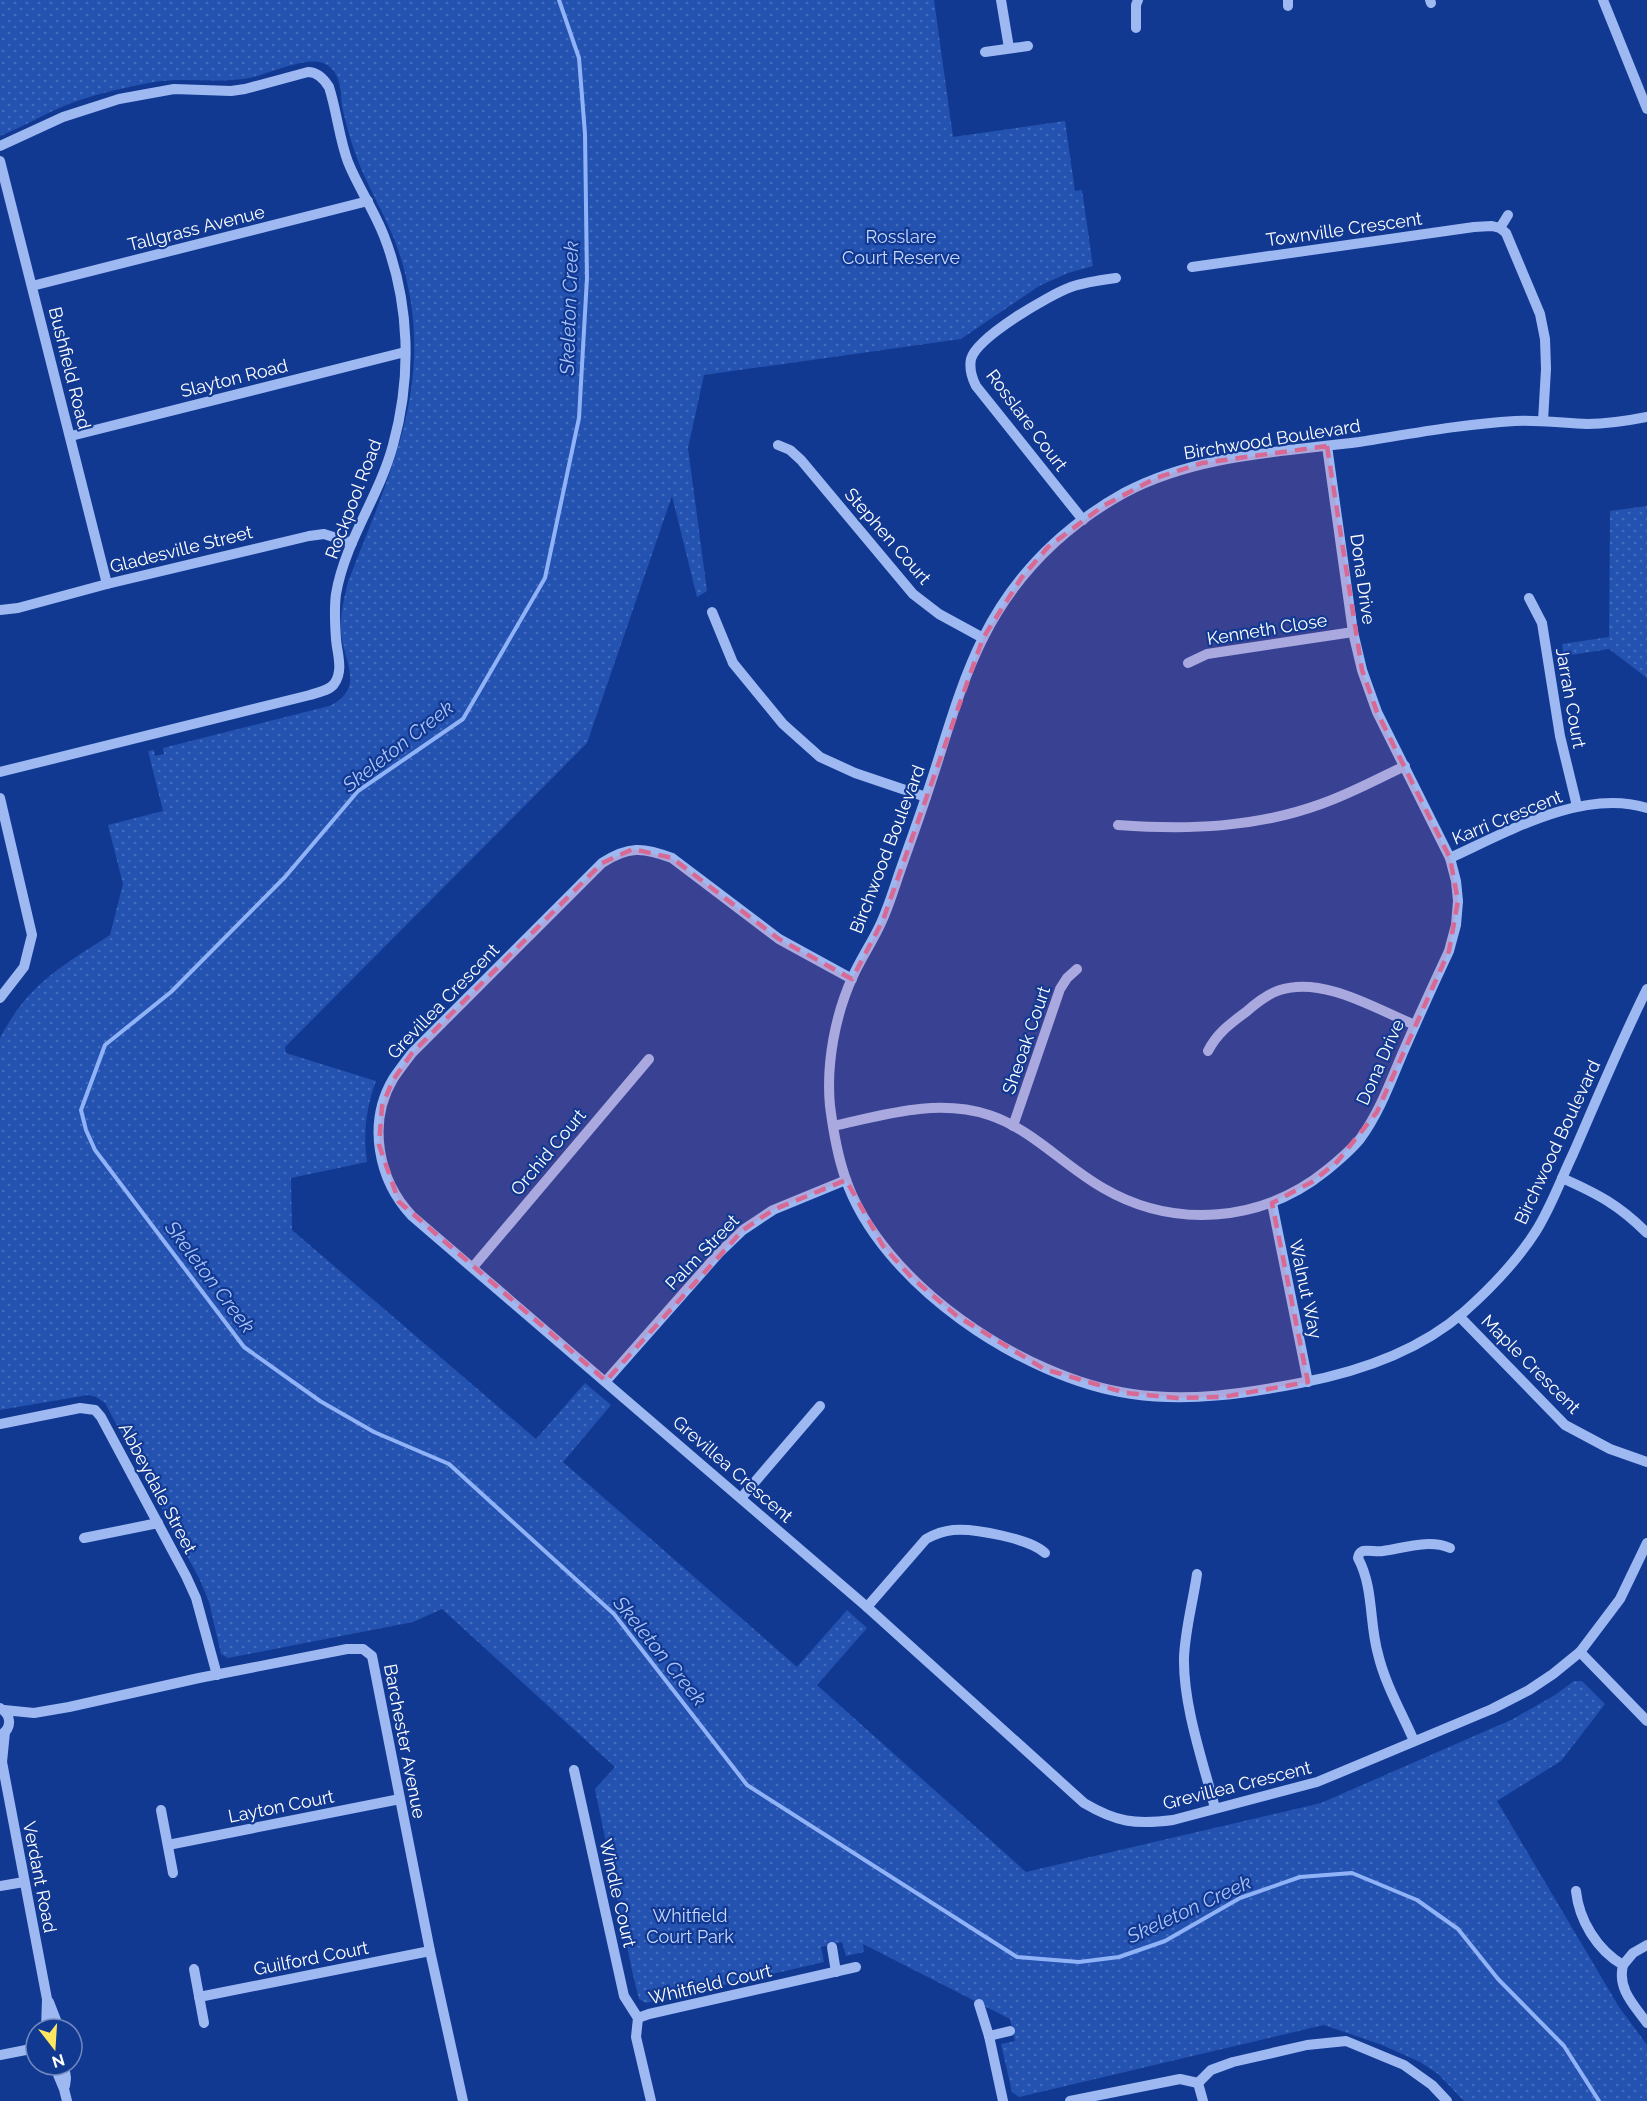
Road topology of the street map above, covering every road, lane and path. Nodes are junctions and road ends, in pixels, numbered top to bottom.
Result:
1 (1001, 0) edge
2 (1138, 0) edge
3 (1603, 0) edge
4 (1136, 28) dead end
5 (1028, 46) dead end
6 (1009, 48) junction
7 (985, 52) dead end
8 (1647, 109) edge
9 (0, 146) edge
10 (0, 161) edge
11 (368, 201) junction
12 (1508, 215) dead end
13 (1500, 228) junction
14 (1192, 267) dead end
15 (1116, 278) dead end
16 (32, 286) junction
17 (405, 352) junction
18 (1647, 417) edge
19 (1543, 421) junction
20 (71, 436) junction
21 (778, 445) dead end
22 (1327, 446) junction
23 (1083, 520) junction
24 (352, 543) junction
25 (107, 584) junction
26 (1529, 598) dead end
27 (18, 608) junction
28 (0, 610) edge
29 (711, 612) dead end
30 (0, 617) edge
31 (1353, 632) junction
32 (983, 639) junction
33 (1188, 663) dead end
34 (1404, 766) junction
35 (0, 772) edge
36 (926, 797) junction
37 (0, 798) edge
38 (1577, 806) junction
39 (1647, 808) edge
40 (2, 813) edge
41 (1118, 825) dead end
42 (1450, 858) junction
43 (1077, 969) dead end
44 (852, 979) junction
45 (1647, 989) edge
46 (0, 998) edge
47 (1415, 1025) junction
48 (1208, 1051) dead end
49 (649, 1059) dead end
50 (833, 1126) junction
51 (1013, 1126) junction
52 (1562, 1178) junction
53 (846, 1180) junction
54 (1272, 1203) junction
55 (1647, 1233) edge
56 (473, 1267) junction
57 (1459, 1316) junction
58 (606, 1381) junction
59 (1308, 1382) junction
60 (820, 1406) dead end
61 (0, 1424) edge
62 (1647, 1462) edge
63 (741, 1498) junction
64 (158, 1523) junction
65 (84, 1538) dead end
66 (1647, 1543) edge
67 (1450, 1548) dead end
68 (1045, 1553) dead end
69 (1197, 1574) dead end
70 (867, 1607) junction
71 (1580, 1652) junction
72 (217, 1675) junction
73 (2, 1707) edge
74 (34, 1713) junction
75 (1647, 1721) edge
76 (4, 1732) edge
77 (1414, 1741) junction
78 (1, 1761) edge
79 (574, 1770) dead end
80 (400, 1799) junction
81 (1215, 1808) junction
82 (161, 1810) dead end
83 (168, 1845) junction
84 (173, 1873) dead end
85 (24, 1881) junction
86 (0, 1886) edge
87 (1576, 1891) dead end
88 (1647, 1945) edge
89 (832, 1947) dead end
90 (430, 1951) junction
91 (1623, 1965) junction
92 (856, 1967) dead end
93 (194, 1969) dead end
94 (836, 1972) junction
95 (199, 1997) junction
96 (47, 1999) junction
97 (979, 2004) dead end
98 (46, 2017) edge
99 (55, 2017) edge
100 (638, 2018) junction
101 (204, 2023) dead end
102 (1647, 2023) edge
103 (1010, 2031) dead end
104 (989, 2036) junction
105 (24, 2050) edge
106 (0, 2055) edge
107 (59, 2077) edge
108 (66, 2077) edge
109 (1198, 2083) junction
110 (64, 2090) junction
111 (67, 2101) edge
112 (463, 2101) edge
113 (651, 2101) edge
114 (1003, 2101) edge
115 (1070, 2101) edge
116 (1203, 2101) edge
117 (1447, 2101) edge

1 - 6 street
2 - 4 street
3 - 8 street
5 - 6 street
6 - 7 street
9 - 11 street, Rockpool Road
10 - 16 street, Bushfield Road
11 - 16 street, Tallgrass Avenue
11 - 17 street, Rockpool Road
12 - 13 street
13 - 14 street, Townville Crescent
13 - 19 street
15 - 23 street, Rosslare Court
16 - 20 street, Bushfield Road
17 - 20 street, Slayton Road
17 - 24 street, Rockpool Road
18 - 19 street, Birchwood Boulevard
19 - 22 street, Birchwood Boulevard
20 - 25 street, Bushfield Road
21 - 32 street, Stephen Court
22 - 23 street, Birchwood Boulevard
22 - 31 street, Dona Drive
23 - 32 street, Birchwood Boulevard
24 - 25 street, Gladesville Street
24 - 35 street, Rockpool Road
25 - 27 street, Gladesville Street
26 - 38 street, Jarrah Court
27 - 28 street, Gladesville Street
27 - 30 street, Gladesville Street
29 - 36 street
31 - 33 street, Kenneth Close
31 - 34 street, Dona Drive
32 - 36 street, Birchwood Boulevard
34 - 41 street
34 - 42 street, Dona Drive
36 - 44 street, Birchwood Boulevard
37 - 40 street
38 - 39 street, Karri Crescent
38 - 42 street, Karri Crescent
40 - 46 street
42 - 47 street, Dona Drive
43 - 51 street, Sheoak Court
44 - 50 street, Birchwood Boulevard
44 - 56 street, Grevillea Crescent
45 - 52 street, Birchwood Boulevard
47 - 48 street
47 - 54 street, Dona Drive
49 - 56 street, Orchid Court
50 - 51 street, Dona Drive
50 - 53 street, Birchwood Boulevard
51 - 54 street, Dona Drive
52 - 55 street
52 - 57 street, Birchwood Boulevard
53 - 58 street, Palm Street
53 - 59 street, Birchwood Boulevard
54 - 59 street, Walnut Way
56 - 58 street, Grevillea Crescent
57 - 59 street, Birchwood Boulevard
57 - 62 street, Maple Crescent
58 - 63 street, Grevillea Crescent
60 - 63 street
61 - 64 street, Abbeydale Street
63 - 70 street, Grevillea Crescent
64 - 65 street
64 - 72 street, Abbeydale Street
66 - 71 street, Grevillea Crescent
67 - 77 street
68 - 70 street
69 - 81 street
70 - 81 street, Grevillea Crescent
71 - 75 street
71 - 77 street, Grevillea Crescent
72 - 74 street, Barchester Avenue
72 - 80 street, Barchester Avenue
73 - 74 street, Barchester Avenue
73 - 76 street, Verdant Road
74 - 76 street, Barchester Avenue
76 - 78 street, Verdant Road
77 - 81 street, Grevillea Crescent
78 - 85 street, Verdant Road
79 - 100 street, Windle Court
80 - 83 street, Layton Court
80 - 90 street, Barchester Avenue
82 - 83 street
83 - 84 street
85 - 86 street
85 - 96 street, Verdant Road
87 - 91 street
88 - 91 street
89 - 94 street
90 - 95 street, Guilford Court
90 - 112 street, Barchester Avenue
91 - 102 street
92 - 94 street, Whitfield Court
93 - 95 street
94 - 100 street, Whitfield Court
95 - 101 street
96 - 98 street, Verdant Road
96 - 99 street, Verdant Road
97 - 104 street
100 - 113 street, Whitfield Court
103 - 104 street
104 - 114 street
105 - 106 street
107 - 110 street
108 - 110 street
109 - 115 street
109 - 116 street
109 - 117 street
110 - 111 street

